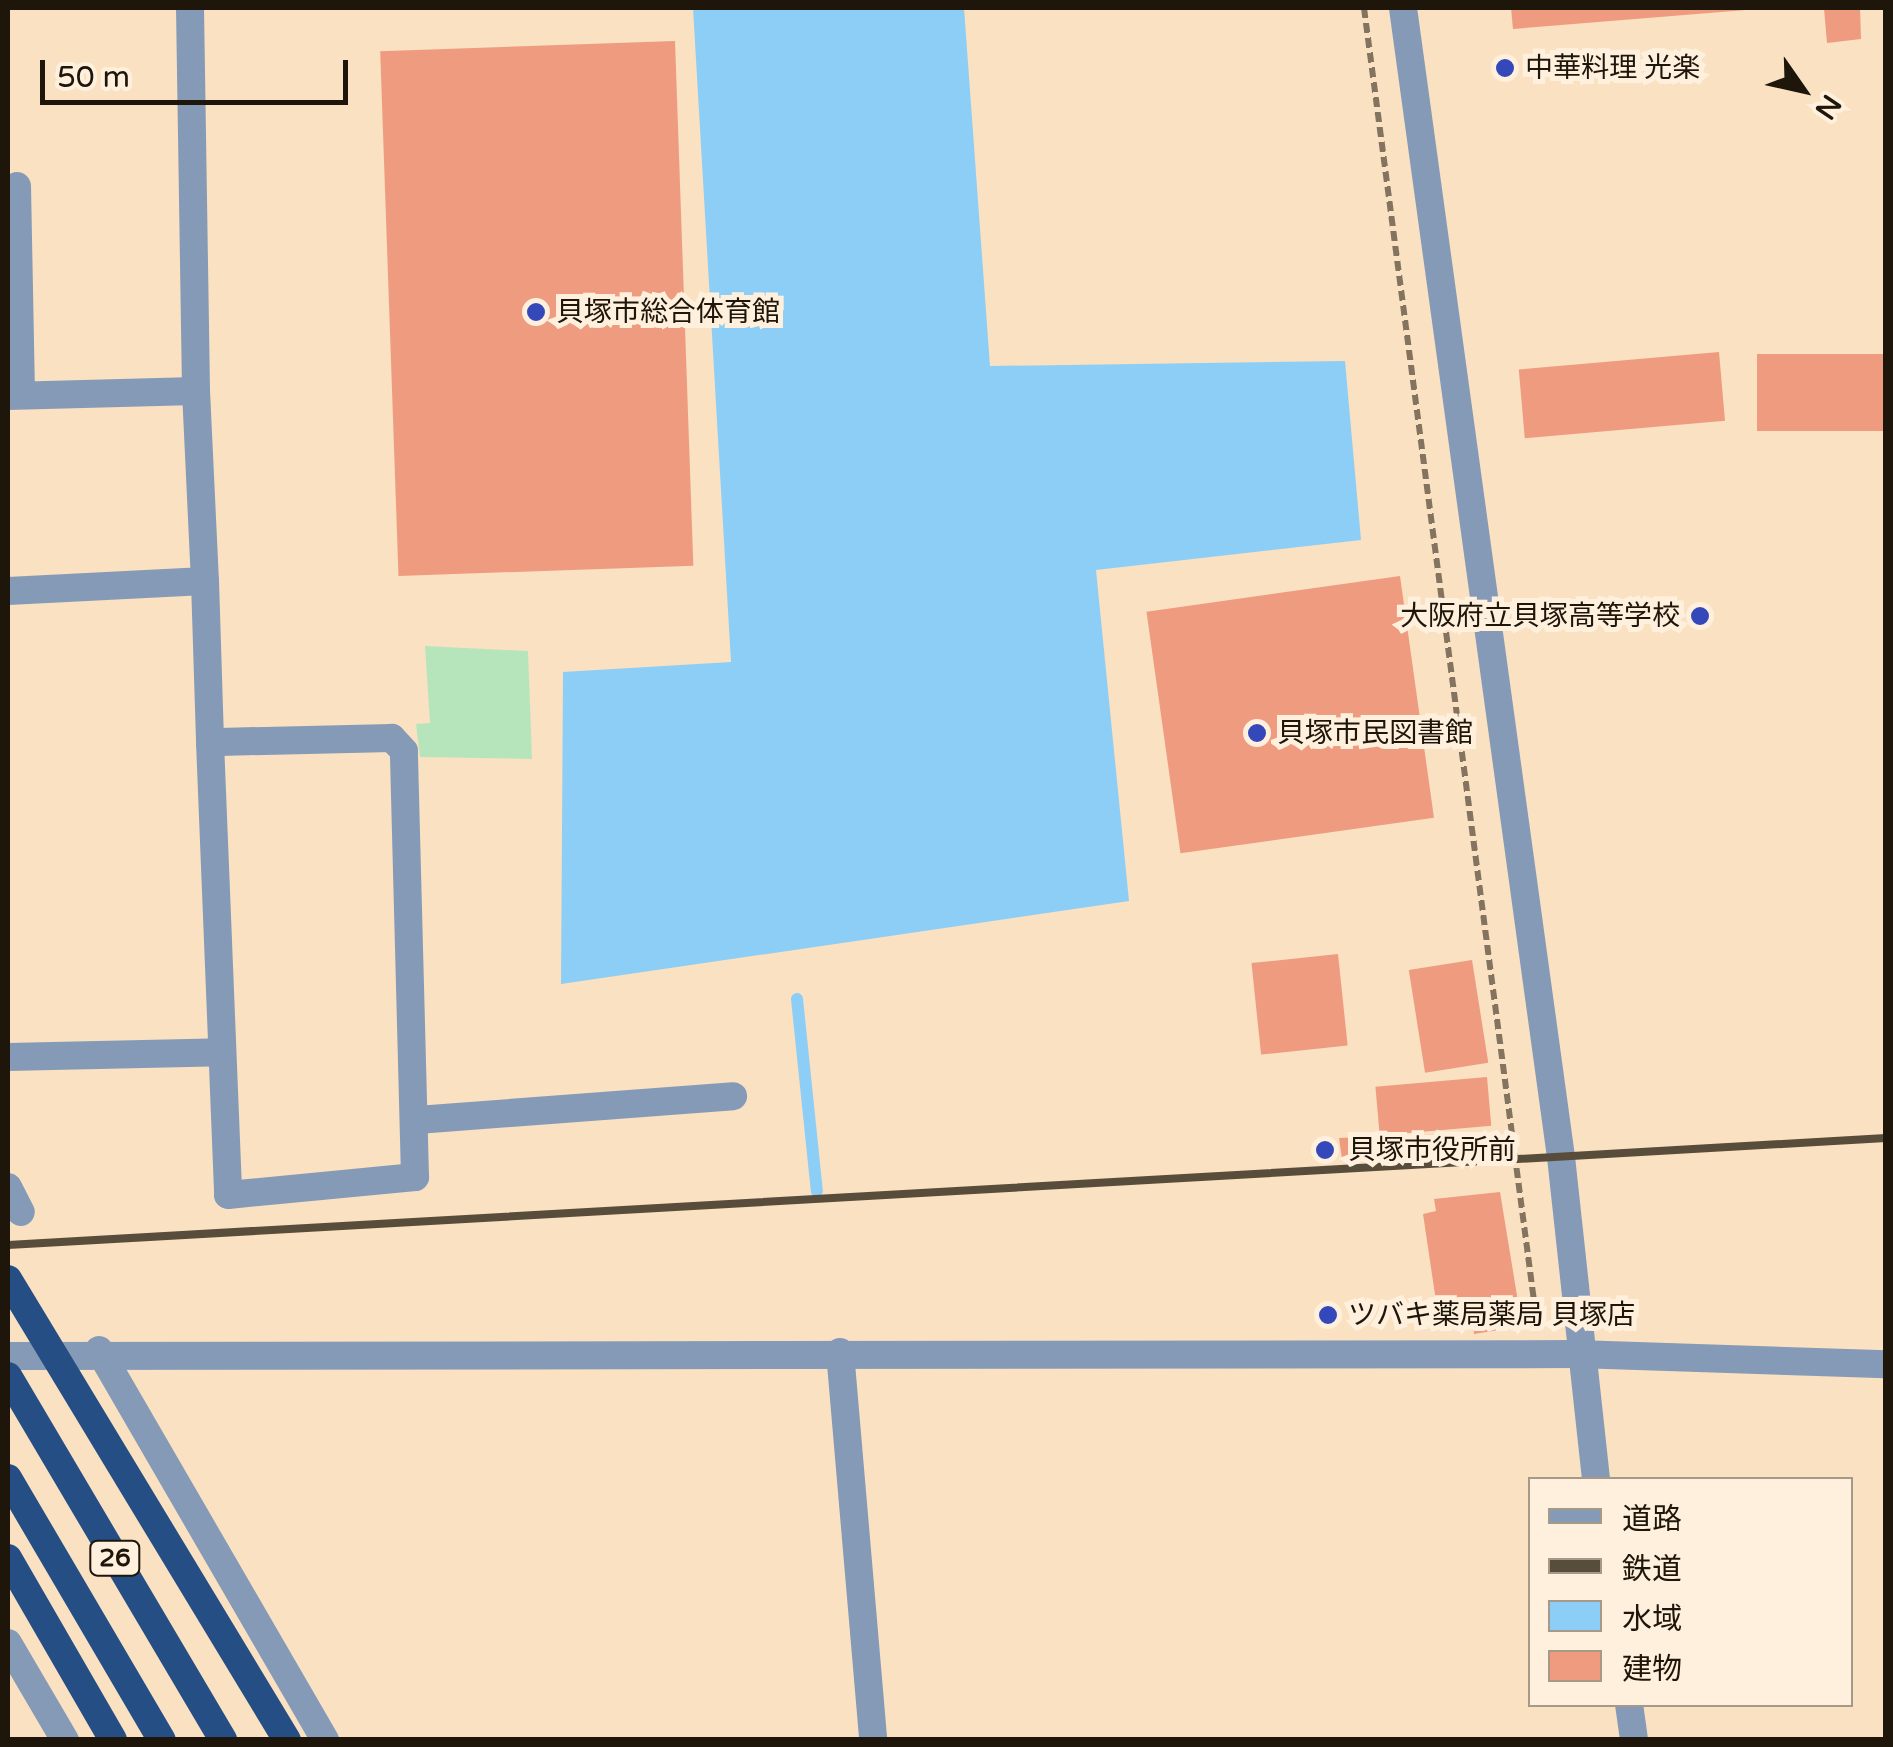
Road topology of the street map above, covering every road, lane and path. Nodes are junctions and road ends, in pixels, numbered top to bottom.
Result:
1 (190, 8) edge
2 (1364, 8) edge
3 (1403, 8) edge
4 (17, 186) dead end
5 (196, 391) junction
6 (14, 396) edge
7 (205, 581) junction
8 (8, 591) edge
9 (210, 742) junction
10 (222, 1052) junction
11 (8, 1058) edge
12 (733, 1096) dead end
13 (417, 1120) junction
14 (1481, 1140) dead end
15 (1511, 1145) junction
16 (8, 1279) edge
17 (1538, 1329) dead end
18 (99, 1350) junction
19 (840, 1352) junction
20 (1578, 1354) junction
21 (8, 1356) edge
22 (1886, 1364) edge
23 (8, 1376) edge
24 (1596, 1477) edge
25 (8, 1478) edge
26 (8, 1558) edge
27 (8, 1643) edge
28 (1629, 1707) edge
29 (65, 1740) edge
30 (113, 1740) edge
31 (162, 1740) edge
32 (223, 1740) edge
33 (287, 1740) edge
34 (325, 1740) edge
35 (873, 1740) edge
36 (1634, 1740) edge

1 - 5 street
2 - 15 path
3 - 20 street
4 - 6 street
5 - 6 street
5 - 7 street
7 - 8 street
7 - 9 street
9 - 10 street
9 - 13 street
10 - 11 street
10 - 13 street
12 - 13 street
14 - 15 path
15 - 17 path
16 - 33 highway, bridge
18 - 19 street
18 - 21 street
18 - 34 street
19 - 20 street
19 - 35 street
20 - 22 street
20 - 24 street
23 - 32 highway, 26
25 - 31 highway, 26
26 - 30 highway
27 - 29 street
28 - 36 street

